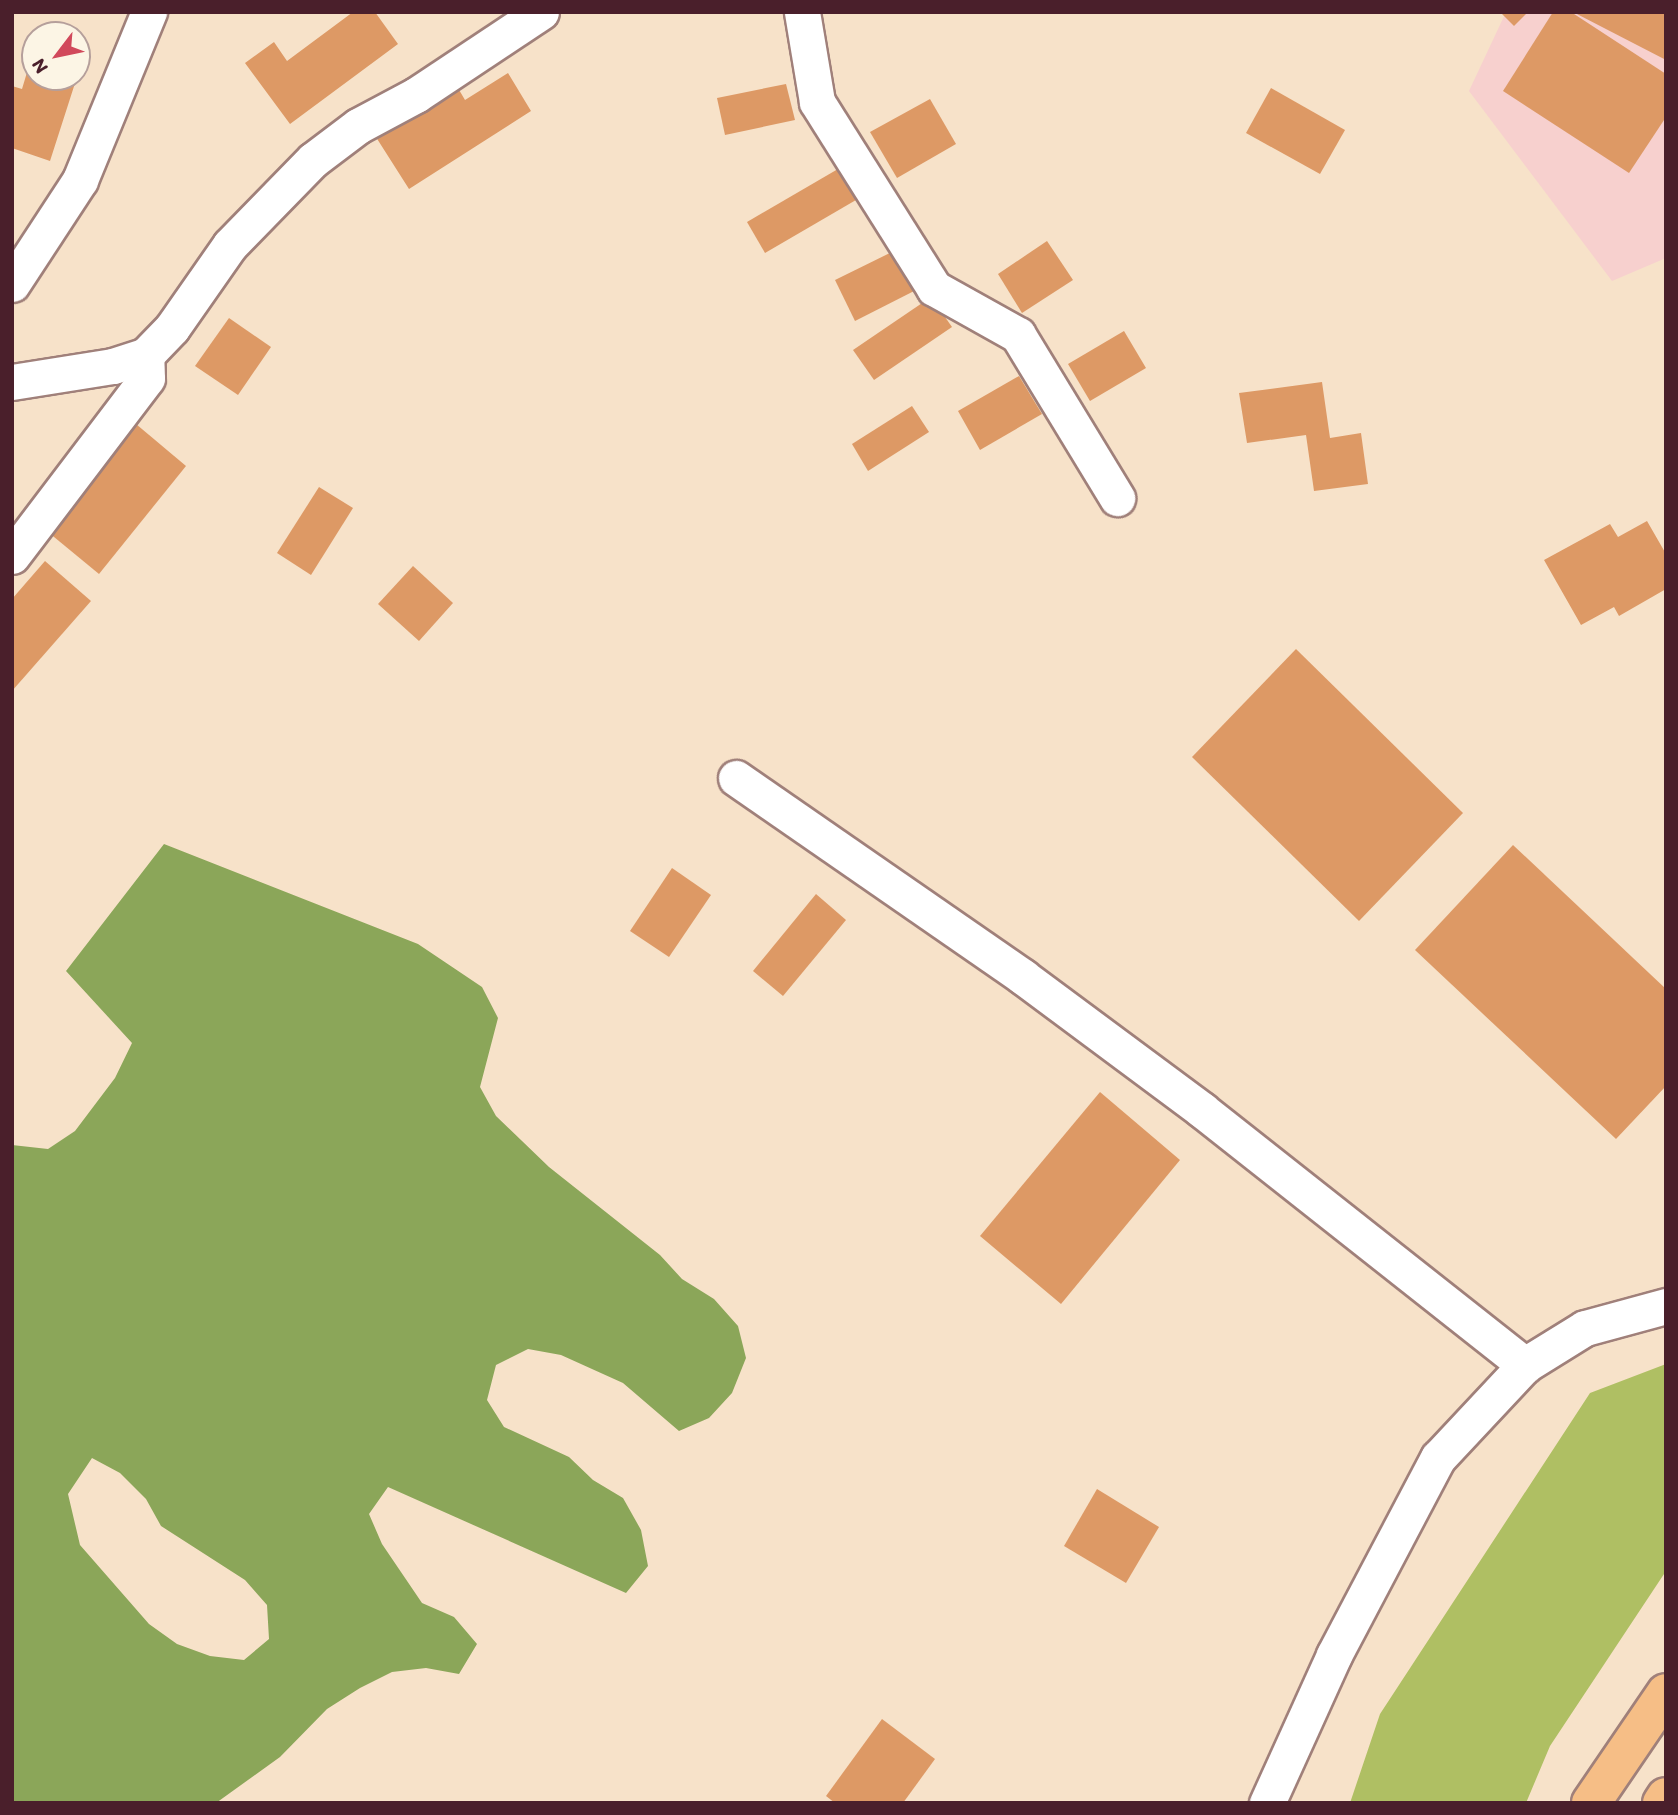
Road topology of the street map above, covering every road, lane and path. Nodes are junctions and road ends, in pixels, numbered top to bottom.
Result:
1 (149, 12) edge
2 (541, 12) edge
3 (802, 12) edge
4 (12, 284) edge
5 (146, 355) junction
6 (12, 382) edge
7 (1116, 498) dead end
8 (12, 556) edge
9 (736, 778) dead end
10 (1666, 1306) edge
11 (1525, 1365) junction
12 (1666, 1693) edge
13 (1666, 1797) edge
14 (1267, 1803) edge
15 (1591, 1803) edge
16 (1662, 1803) edge

1 - 4 street
2 - 5 street
3 - 7 street
5 - 6 street
5 - 8 street
9 - 11 street
10 - 11 street
11 - 14 street
12 - 15 highway
13 - 16 highway

